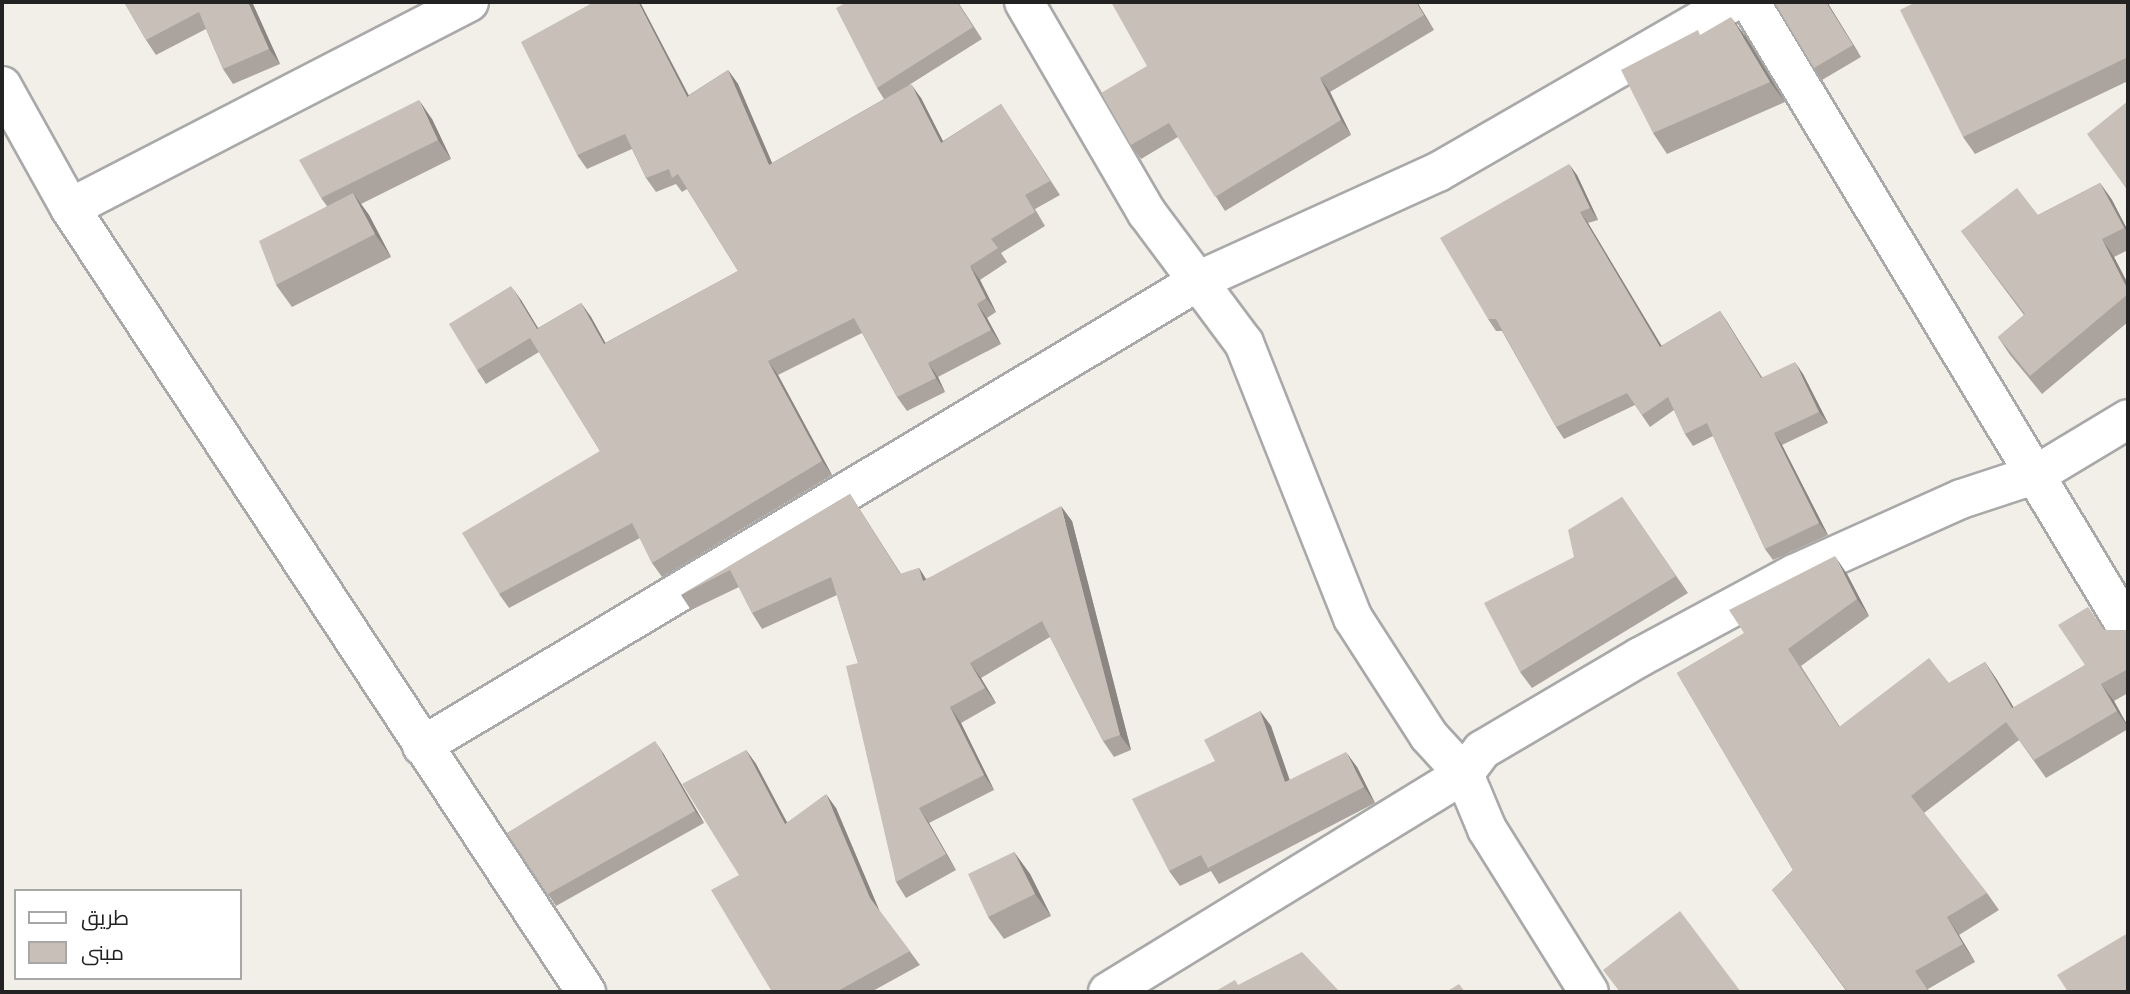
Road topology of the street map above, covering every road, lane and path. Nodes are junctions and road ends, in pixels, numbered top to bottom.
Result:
1 (469, 2) edge
2 (1024, 2) edge
3 (1733, 2) edge
4 (1750, 2) edge
5 (2, 86) edge
6 (70, 208) junction
7 (1202, 279) junction
8 (2128, 419) edge
9 (2037, 474) junction
10 (2128, 629) edge
11 (422, 746) junction
12 (1464, 774) junction
13 (586, 992) edge
14 (1108, 992) edge
15 (1589, 992) edge

1 - 6 street
2 - 7 street
3 - 7 street
4 - 9 street
5 - 6 street
6 - 11 street
7 - 11 street
7 - 12 street
8 - 9 street
9 - 10 street
9 - 12 street
11 - 13 street
12 - 14 street
12 - 15 street

